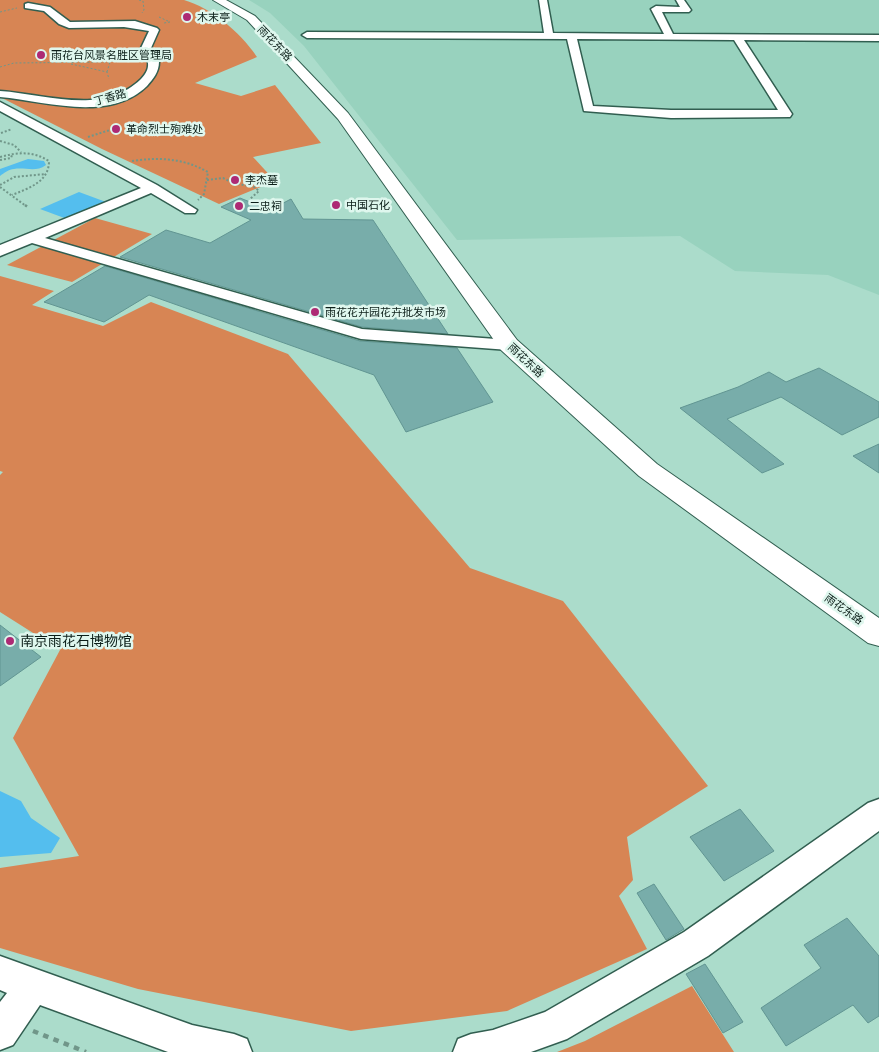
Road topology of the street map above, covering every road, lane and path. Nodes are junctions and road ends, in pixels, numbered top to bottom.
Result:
1 (139, 0) edge
2 (218, 0) edge
3 (543, 0) edge
4 (680, 0) edge
5 (28, 6) dead end
6 (141, 16) dead end
7 (307, 36) dead end
8 (550, 36) junction
9 (571, 37) junction
10 (670, 37) junction
11 (737, 37) junction
12 (879, 38) edge
13 (146, 48) junction
14 (110, 62) junction
15 (65, 63) junction
16 (0, 67) edge
17 (107, 72) junction
18 (109, 79) dead end
19 (0, 94) edge
20 (0, 106) edge
21 (110, 130) dead end
22 (0, 132) edge
23 (88, 137) dead end
24 (0, 141) edge
25 (21, 152) junction
26 (12, 154) junction
27 (0, 158) edge
28 (115, 168) junction
29 (46, 174) junction
30 (207, 180) junction
31 (0, 186) edge
32 (152, 188) junction
33 (12, 195) junction
34 (250, 199) dead end
35 (29, 208) dead end
36 (187, 208) joint
37 (30, 238) junction
38 (0, 251) edge
39 (509, 345) junction
40 (879, 634) edge
41 (879, 813) edge
42 (0, 973) edge
43 (33, 985) junction
44 (4, 1026) edge
45 (86, 1052) edge
46 (234, 1052) edge
47 (471, 1052) edge

1 - 6 path
2 - 39 main road, 雨花东路
3 - 8 street
4 - 10 street
5 - 13 street, 丁香路
7 - 8 street
8 - 9 street
9 - 10 street
9 - 11 street
10 - 11 street
11 - 12 street
13 - 14 path
13 - 19 street, 丁香路
14 - 15 path
14 - 17 path
15 - 16 path
15 - 17 path
17 - 18 path
20 - 28 street
21 - 23 path
22 - 24 path
24 - 25 path
25 - 26 path
25 - 29 path
26 - 27 path
26 - 27 path
28 - 30 path
28 - 32 street
29 - 31 path
29 - 33 path
30 - 34 path
30 - 36 path
31 - 33 path
32 - 36 street
32 - 37 street
33 - 35 path
37 - 38 street
37 - 39 street
39 - 40 main road, 雨花东路
41 - 47 street
42 - 43 street
43 - 44 street
43 - 46 street
44 - 45 path

